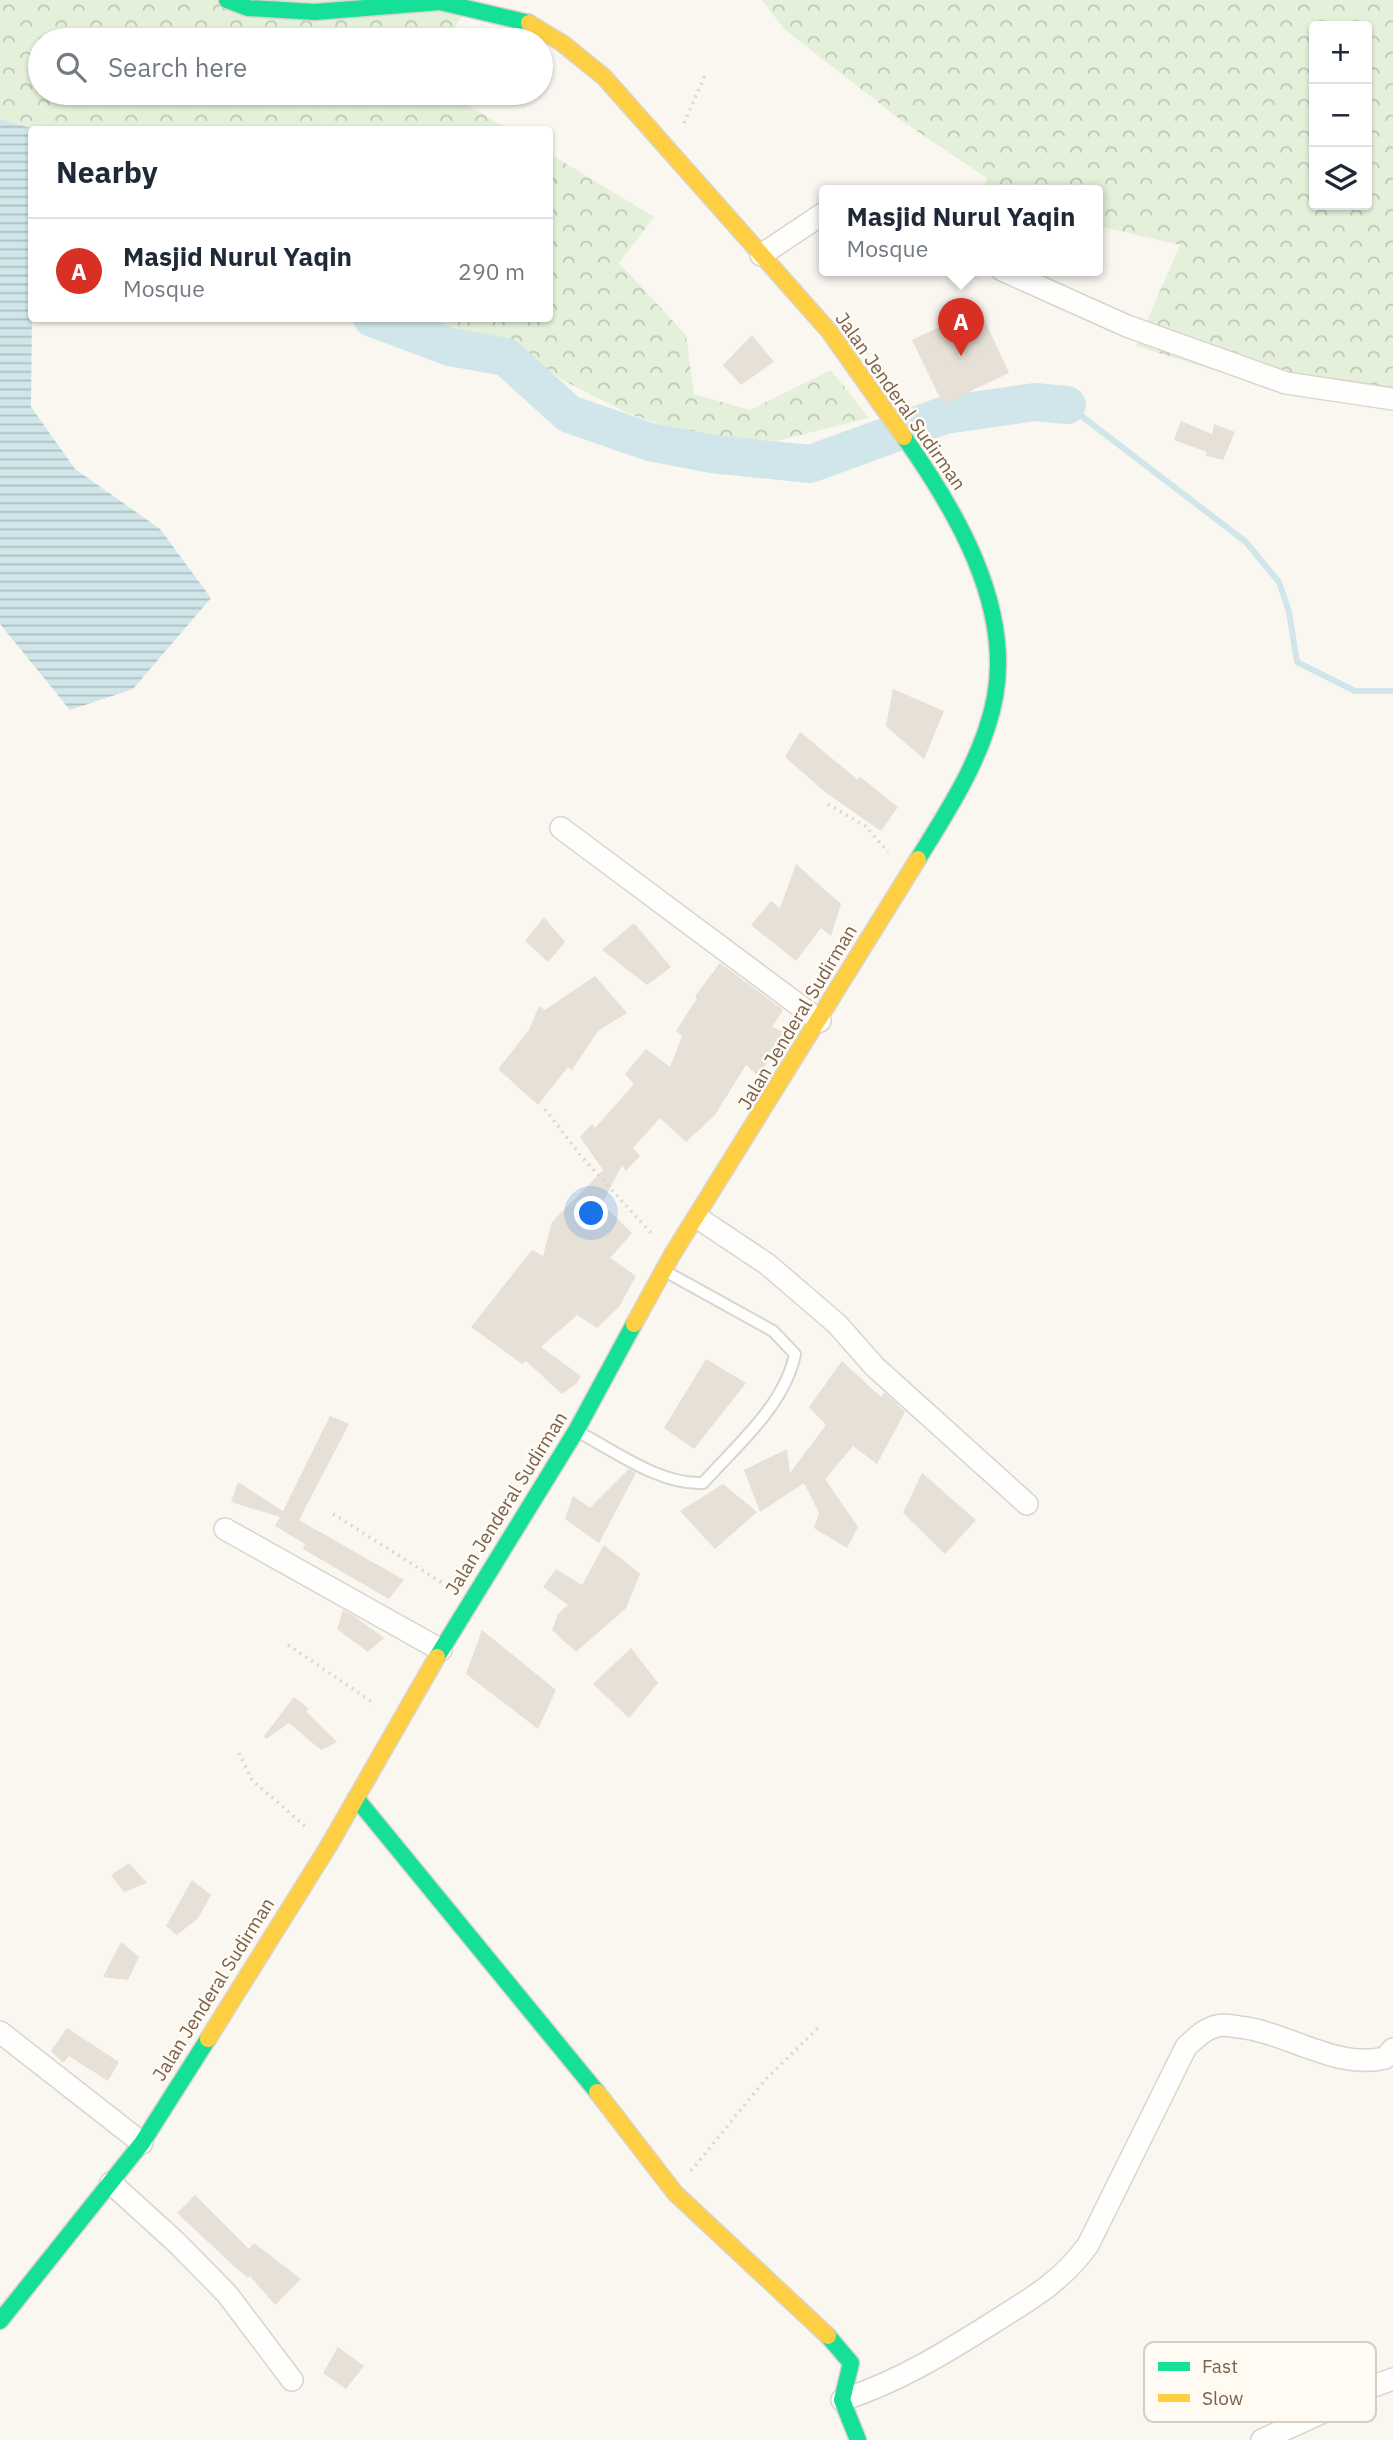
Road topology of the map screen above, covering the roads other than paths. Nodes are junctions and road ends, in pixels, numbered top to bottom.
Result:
1 (227, 0) edge
2 (537, 28) edge
3 (553, 38) edge
4 (819, 216) edge
5 (761, 255) junction
6 (1015, 276) edge
7 (1393, 399) edge
8 (561, 828) dead end
9 (820, 1021) junction
10 (698, 1218) junction
11 (666, 1271) junction
12 (576, 1431) junction
13 (1027, 1504) dead end
14 (225, 1529) dead end
15 (441, 1650) junction
16 (356, 1798) junction
17 (0, 2032) edge
18 (1393, 2049) edge
19 (142, 2143) junction
20 (111, 2183) junction
21 (0, 2321) edge
22 (1393, 2379) edge
23 (292, 2380) dead end
24 (1376, 2385) edge
25 (842, 2400) junction
26 (1301, 2422) edge
27 (858, 2440) edge
28 (1262, 2440) edge

1 - 2 main road, Jalan Jenderal Sudirman
3 - 5 main road, Jalan Jenderal Sudirman
4 - 5 street
5 - 9 main road, Jalan Jenderal Sudirman
6 - 7 street
8 - 9 street
9 - 10 main road, Jalan Jenderal Sudirman
10 - 11 main road, Jalan Jenderal Sudirman
10 - 13 street
11 - 12 main road, Jalan Jenderal Sudirman
11 - 12 lane
12 - 15 main road, Jalan Jenderal Sudirman
14 - 15 street
15 - 16 main road, Jalan Jenderal Sudirman
16 - 19 main road, Jalan Jenderal Sudirman
16 - 25 main road
17 - 19 street
18 - 25 street
19 - 20 main road, Jalan Jenderal Sudirman
20 - 21 main road, Jalan Jenderal Sudirman
20 - 23 street
22 - 24 street
25 - 27 main road
26 - 28 street

